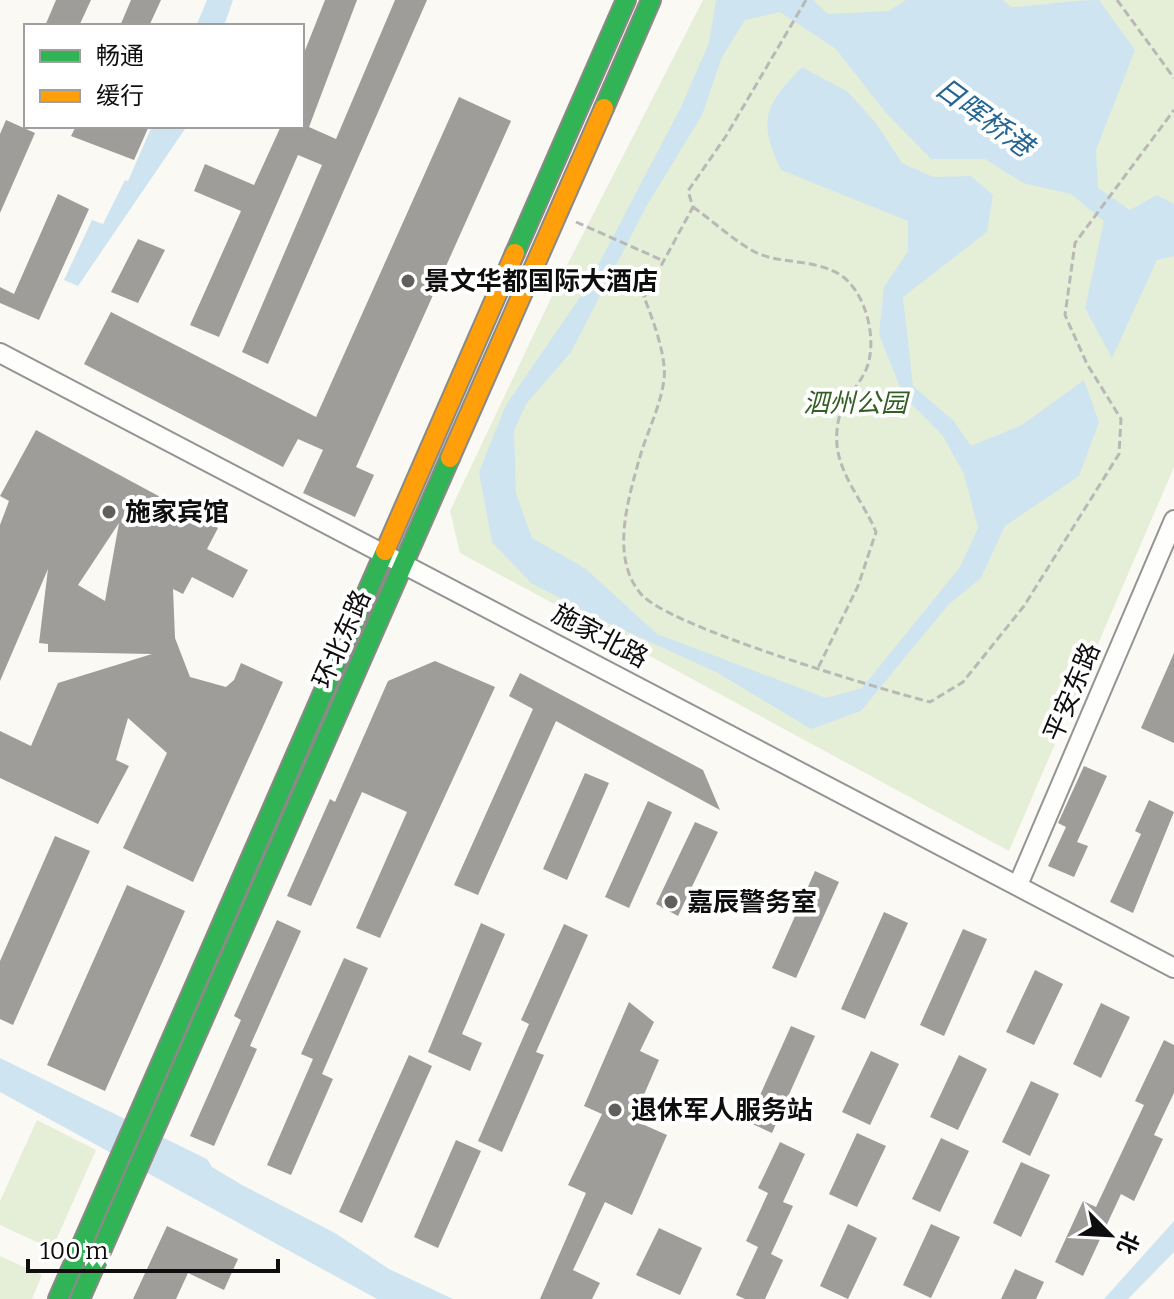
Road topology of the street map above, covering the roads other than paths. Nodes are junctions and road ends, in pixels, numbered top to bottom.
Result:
1 (626, 0) edge
2 (651, 0) edge
3 (0, 353) edge
4 (1174, 520) edge
5 (383, 552) junction
6 (404, 563) junction
7 (1018, 885) junction
8 (1174, 968) edge
9 (58, 1299) edge
10 (80, 1299) edge

1 - 5 street, 环北东路
2 - 6 street, 环北东路
3 - 5 street, 施家北路
4 - 7 street, 平安东路
5 - 6 street, 施家北路
5 - 9 street, 环北东路
6 - 7 street, 施家北路
6 - 10 street, 环北东路
7 - 8 street, 施家北路

